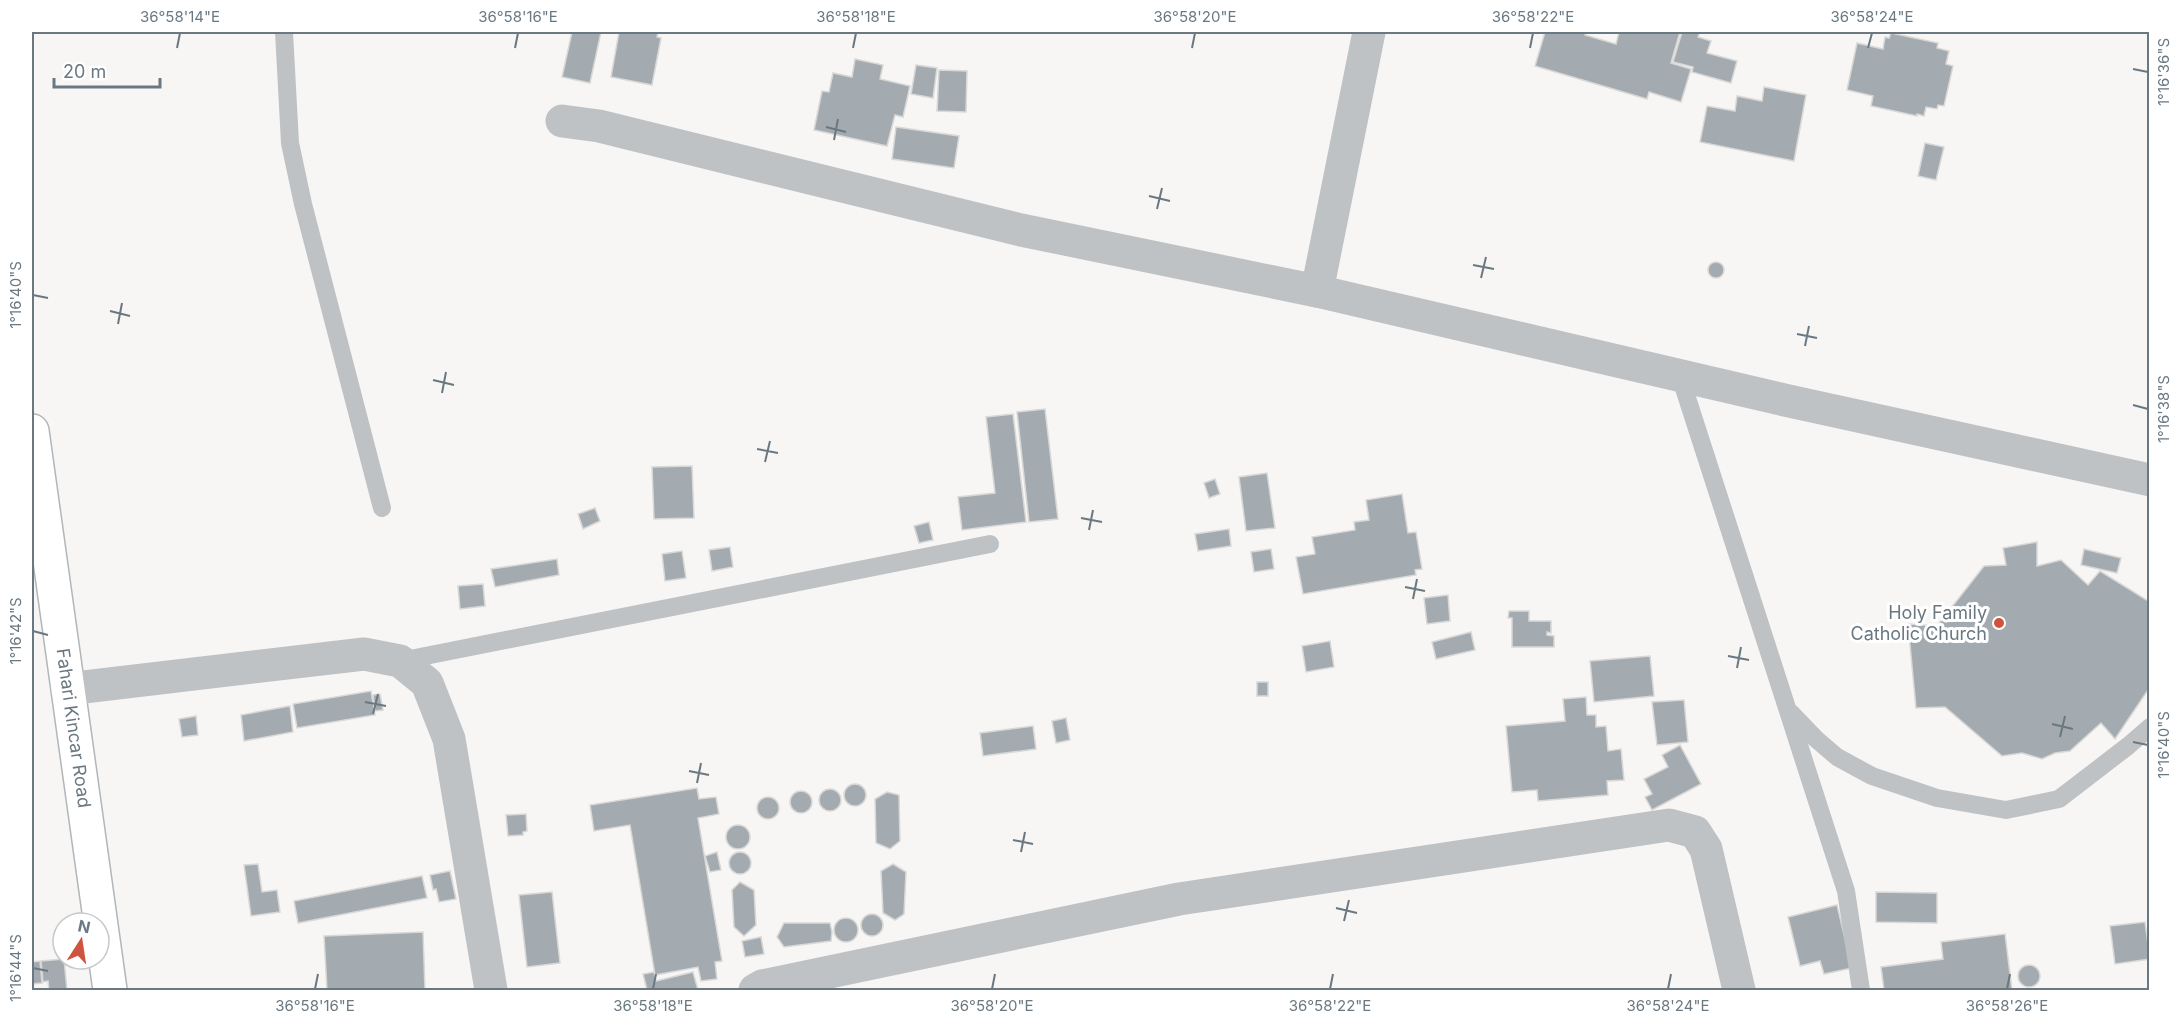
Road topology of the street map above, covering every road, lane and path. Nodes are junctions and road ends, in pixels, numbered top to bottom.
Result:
1 (284, 32) edge
2 (1369, 32) edge
3 (562, 121) dead end
4 (1317, 291) junction
5 (1680, 376) junction
6 (32, 431) edge
7 (2150, 480) edge
8 (382, 508) dead end
9 (990, 543) dead end
10 (400, 662) junction
11 (67, 689) junction
12 (1788, 710) junction
13 (2150, 727) edge
14 (110, 990) edge
15 (491, 990) edge
16 (755, 990) edge
17 (1739, 990) edge
18 (1861, 990) edge

1 - 8 lane
2 - 4 street
3 - 4 street
4 - 5 street
5 - 7 street
5 - 12 lane
6 - 11 street, Fahari Kincar Road
9 - 10 lane
10 - 11 street
10 - 15 street
11 - 14 street, Fahari Kincar Road
12 - 13 lane
12 - 18 lane
16 - 17 street

